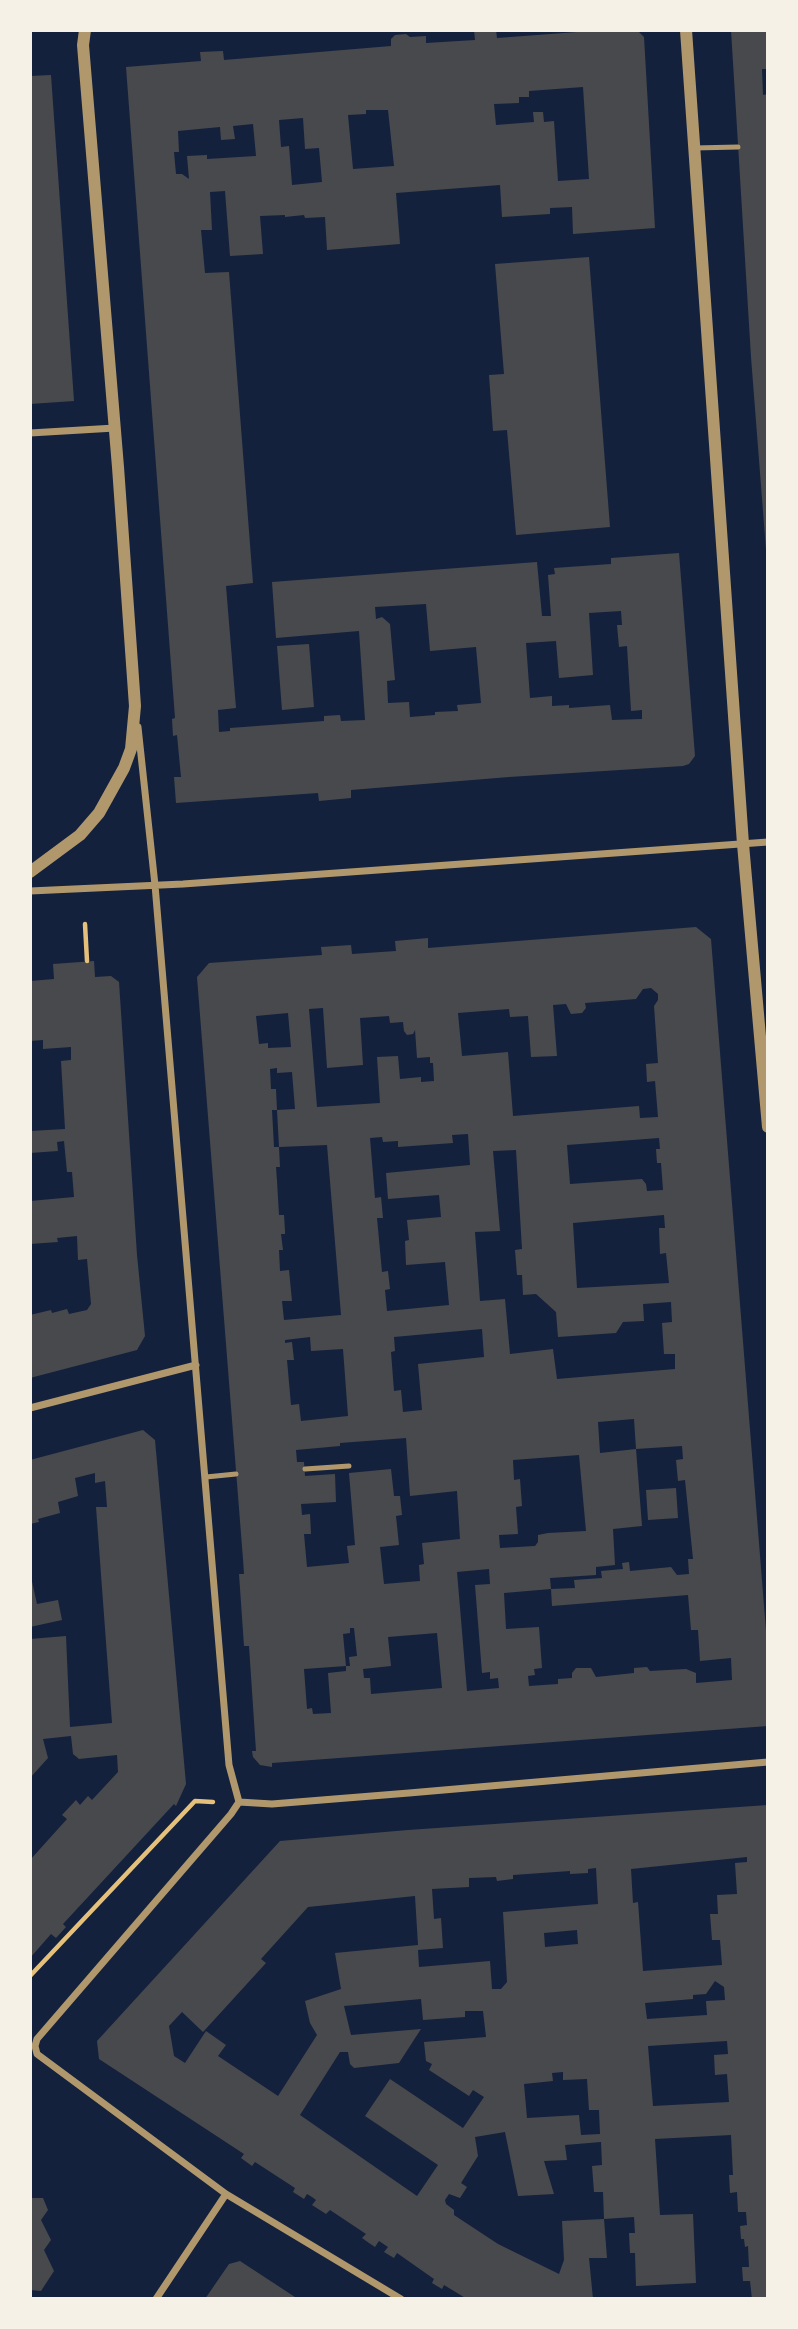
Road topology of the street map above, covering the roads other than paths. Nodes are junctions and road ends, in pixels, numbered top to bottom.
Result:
1 (85, 30) edge
2 (685, 30) edge
3 (738, 147) dead end
4 (694, 148) junction
5 (115, 428) junction
6 (30, 433) edge
7 (135, 706) junction
8 (768, 842) edge
9 (743, 844) junction
10 (30, 872) edge
11 (155, 886) junction
12 (30, 891) edge
13 (768, 1127) edge
14 (196, 1365) junction
15 (30, 1408) edge
16 (349, 1466) dead end
17 (305, 1469) dead end
18 (236, 1474) dead end
19 (206, 1477) junction
20 (768, 1762) edge
21 (239, 1802) junction
22 (226, 2194) junction
23 (156, 2299) edge
24 (401, 2299) edge

1 - 5 street
2 - 4 street
3 - 4 lane
4 - 9 street
5 - 6 street
5 - 7 street
7 - 10 street
7 - 11 street
8 - 9 street
9 - 11 street
9 - 13 street
11 - 12 street
11 - 14 street
14 - 15 street
14 - 19 street
16 - 17 lane
18 - 19 lane
19 - 21 street
20 - 21 street
21 - 22 street
22 - 23 street
22 - 24 street

